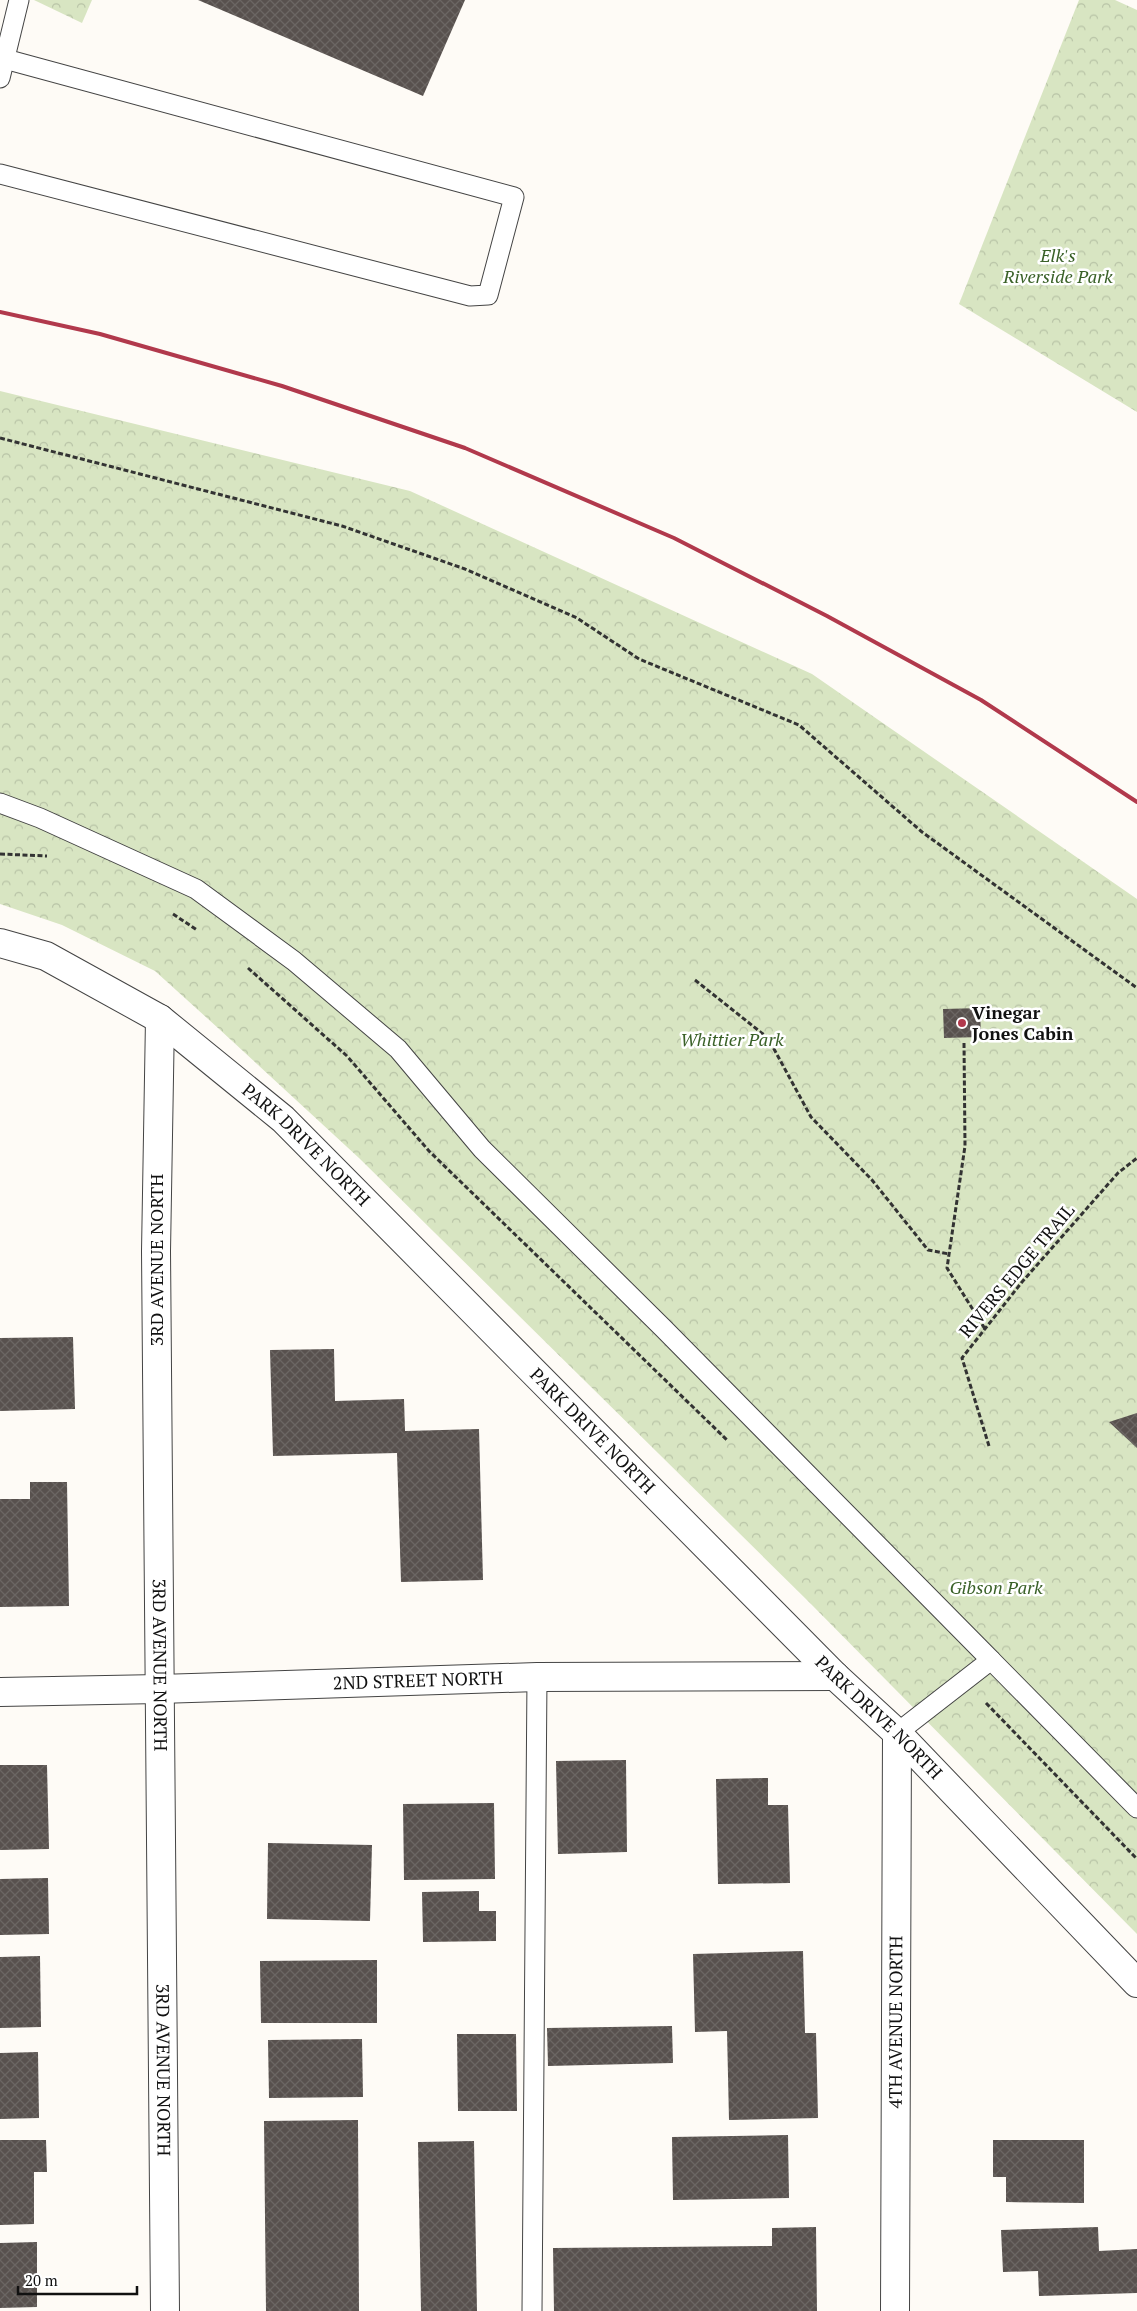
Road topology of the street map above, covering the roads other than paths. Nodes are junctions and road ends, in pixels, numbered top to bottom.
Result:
1 (19, 0) edge
2 (5, 58) junction
3 (0, 78) edge
4 (0, 174) edge
5 (0, 803) edge
6 (0, 943) edge
7 (160, 1019) junction
8 (991, 1660) junction
9 (835, 1676) junction
10 (537, 1677) junction
11 (159, 1689) junction
12 (0, 1692) edge
13 (897, 1733) junction
14 (1137, 1808) edge
15 (1137, 1983) edge
16 (165, 2311) edge
17 (532, 2311) edge
18 (895, 2311) edge

1 - 2 lane
2 - 3 lane
2 - 4 lane
5 - 8 lane
6 - 7 street, PARK DRIVE NORTH
7 - 9 street, PARK DRIVE NORTH
7 - 11 street, 3RD AVENUE NORTH
8 - 13 lane
8 - 14 lane
9 - 10 street, 2ND STREET NORTH
9 - 13 street, PARK DRIVE NORTH
10 - 11 street, 2ND STREET NORTH
10 - 17 lane
11 - 12 street, 2ND STREET NORTH
11 - 16 street, 3RD AVENUE NORTH
13 - 15 street, PARK DRIVE NORTH
13 - 18 street, 4TH AVENUE NORTH

